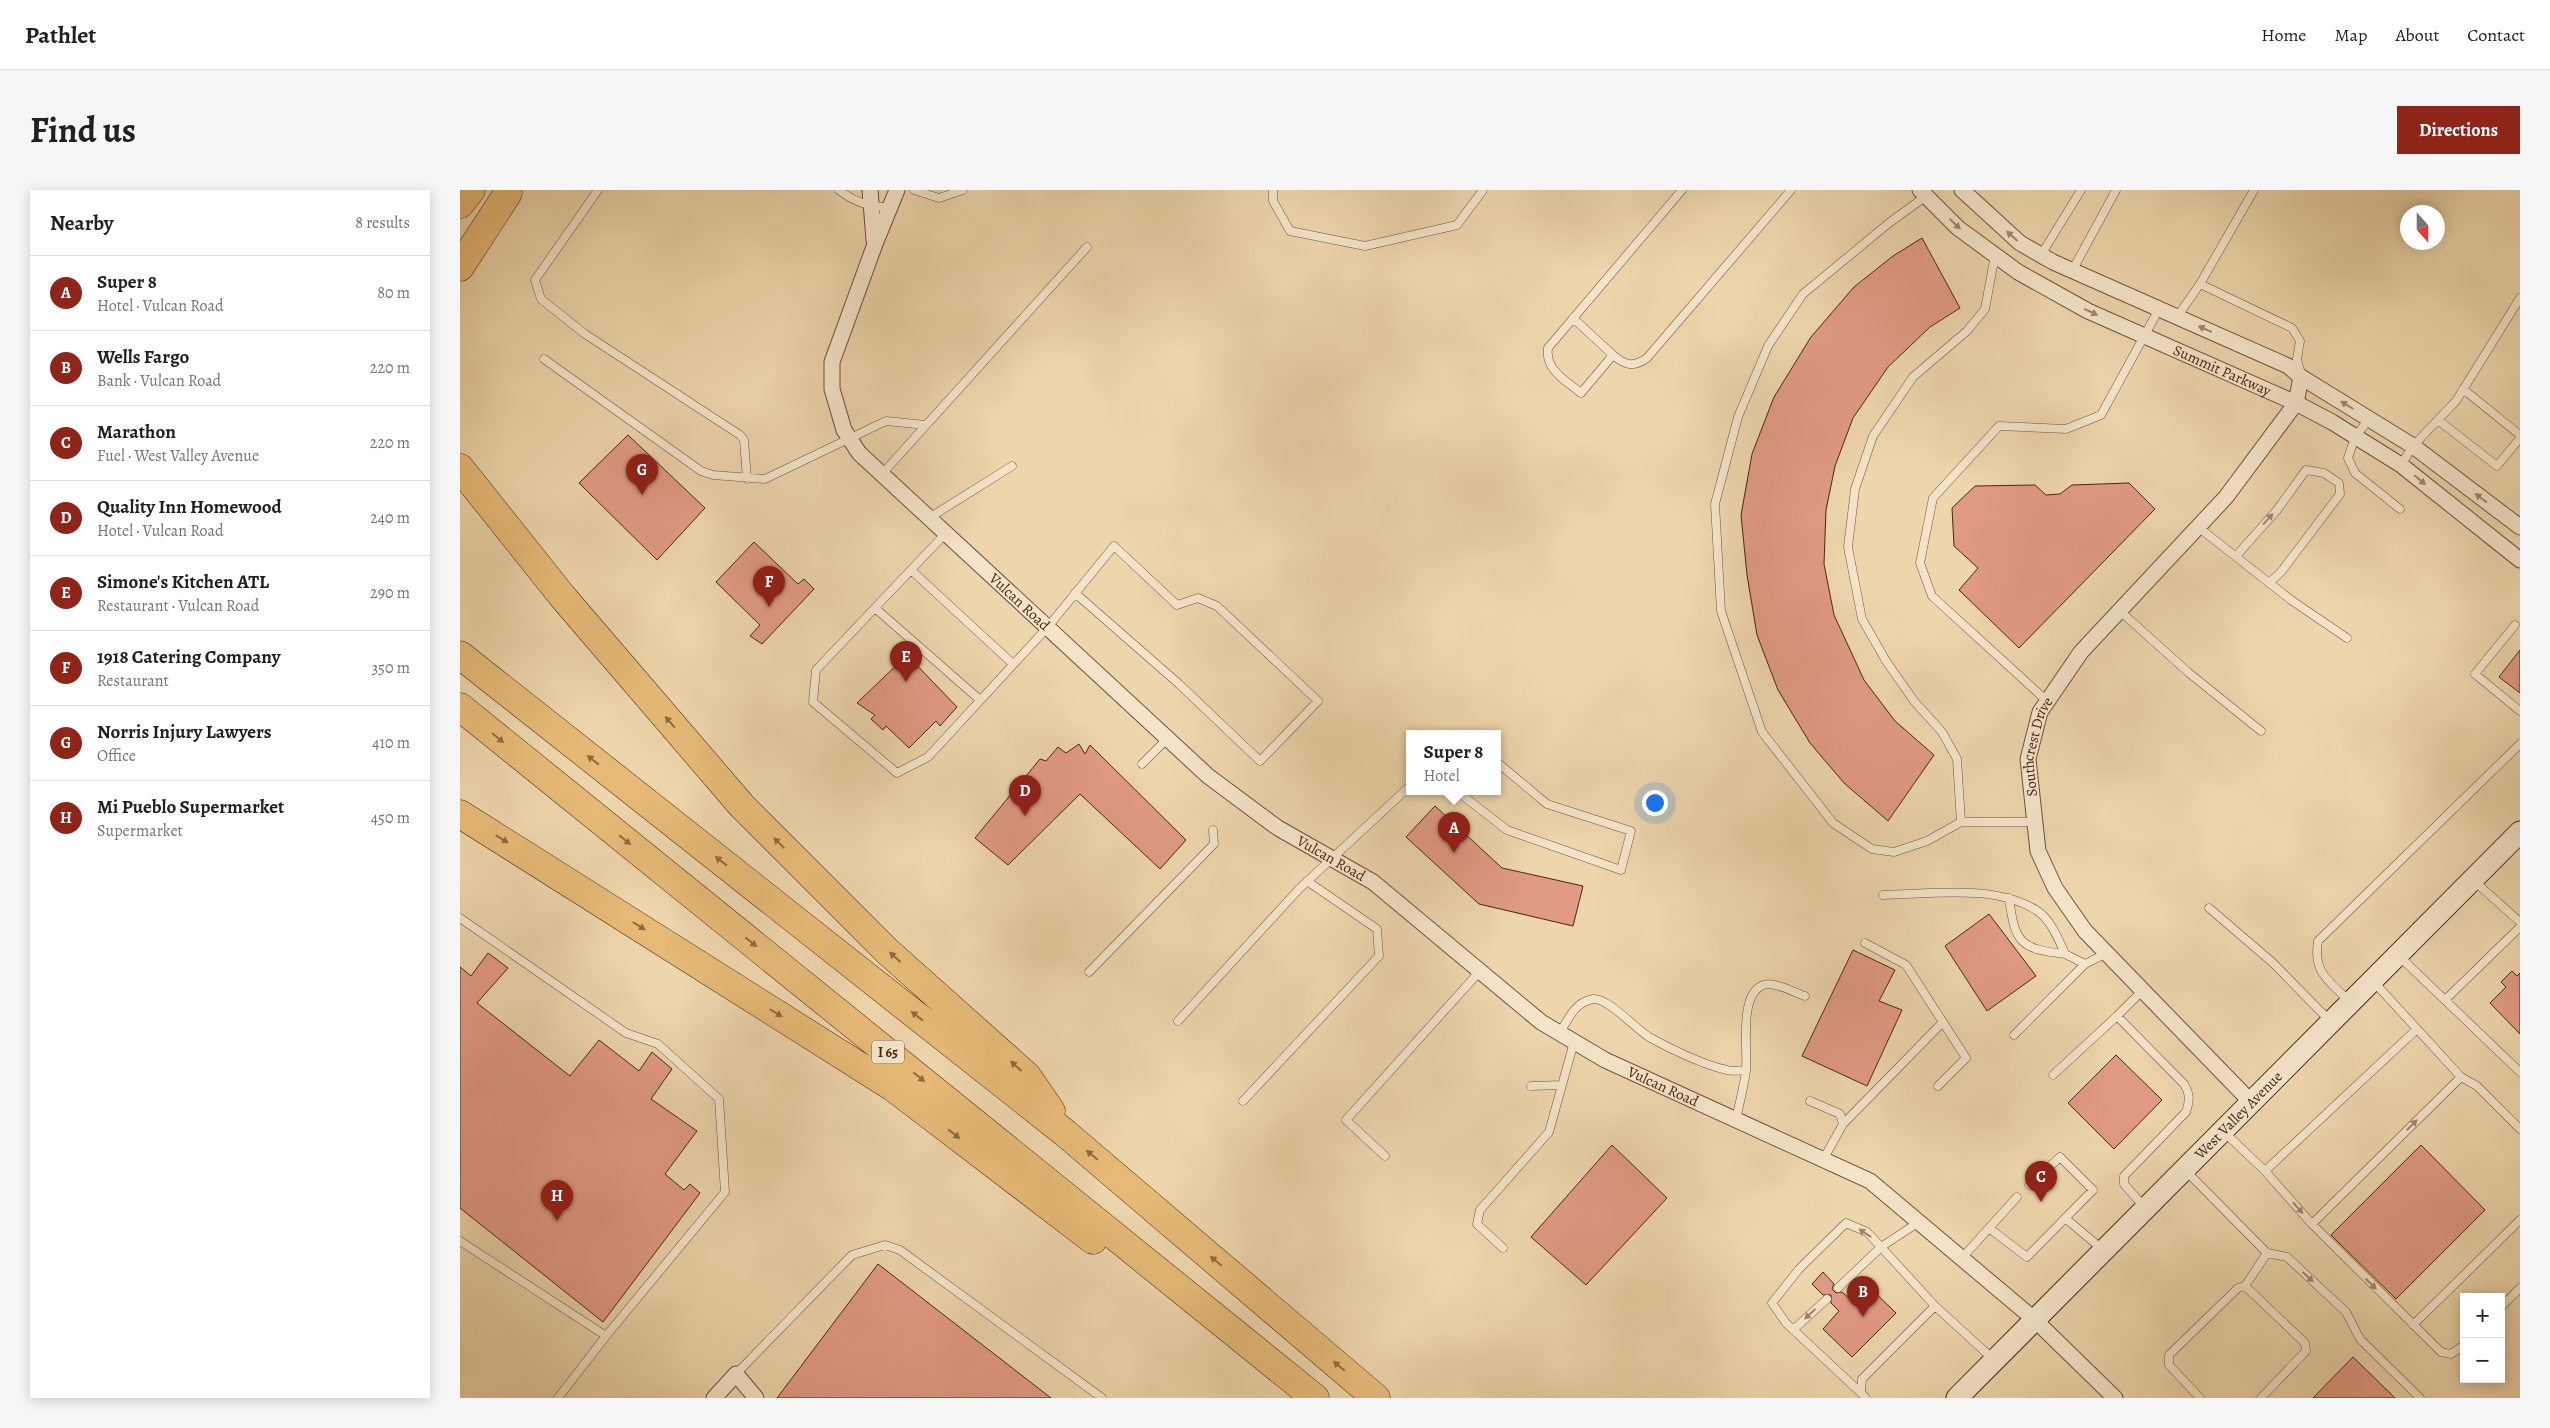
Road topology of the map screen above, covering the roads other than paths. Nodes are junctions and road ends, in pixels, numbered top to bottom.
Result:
1 (472, 190) edge
2 (598, 190) edge
3 (839, 190) edge
4 (870, 190) edge
5 (897, 190) edge
6 (914, 190) edge
7 (963, 190) edge
8 (1273, 190) edge
9 (1483, 190) edge
10 (1682, 190) edge
11 (1791, 190) edge
12 (1962, 190) edge
13 (2081, 190) edge
14 (2116, 190) edge
15 (2254, 190) edge
16 (509, 192) edge
17 (1923, 193) edge
18 (460, 204) edge
19 (871, 206) junction
20 (890, 208) junction
21 (875, 244) junction
22 (460, 246) edge
23 (1087, 247) dead end
24 (1995, 255) junction
25 (2041, 255) junction
26 (460, 267) edge
27 (2072, 271) junction
28 (2200, 284) junction
29 (2520, 298) edge
30 (2159, 309) junction
31 (2178, 317) junction
32 (1572, 318) junction
33 (2145, 336) junction
34 (1613, 355) junction
35 (544, 360) dead end
36 (2301, 377) junction
37 (2463, 389) junction
38 (2296, 403) junction
39 (2369, 419) junction
40 (2438, 420) junction
41 (926, 425) junction
42 (2520, 436) edge
43 (2355, 437) junction
44 (850, 440) junction
45 (2413, 446) junction
46 (2401, 465) junction
47 (1012, 466) dead end
48 (460, 468) edge
49 (882, 474) junction
50 (747, 479) junction
51 (2400, 509) dead end
52 (929, 518) junction
53 (2198, 527) junction
54 (2520, 527) edge
55 (946, 533) junction
56 (2236, 556) junction
57 (2520, 560) edge
58 (910, 570) junction
59 (2269, 583) junction
60 (1075, 593) junction
61 (875, 608) junction
62 (2120, 611) junction
63 (2516, 625) dead end
64 (1047, 628) junction
65 (2347, 638) dead end
66 (460, 655) edge
67 (1013, 664) junction
68 (980, 700) junction
69 (2047, 701) junction
70 (460, 707) edge
71 (2520, 711) edge
72 (2261, 731) dead end
73 (1167, 739) junction
74 (2520, 744) edge
75 (1142, 764) dead end
76 (1501, 766) edge
77 (1406, 790) edge
78 (1462, 795) edge
79 (460, 814) edge
80 (1961, 822) junction
81 (2035, 822) junction
82 (1213, 830) dead end
83 (2520, 832) edge
84 (1332, 858) junction
85 (2473, 880) junction
86 (1307, 881) junction
87 (1883, 895) dead end
88 (2010, 898) junction
89 (2208, 908) dead end
90 (460, 918) edge
91 (2520, 922) edge
92 (2520, 927) edge
93 (1864, 943) dead end
94 (2107, 953) junction
95 (2064, 954) junction
96 (2398, 955) junction
97 (2085, 964) junction
98 (1480, 971) junction
99 (1089, 972) dead end
100 (2372, 980) junction
101 (2143, 990) junction
102 (1805, 996) dead end
103 (2446, 1000) junction
104 (2351, 1002) junction
105 (2118, 1016) junction
106 (1178, 1021) dead end
107 (1943, 1022) junction
108 (2331, 1023) junction
109 (2418, 1029) junction
110 (1560, 1033) junction
111 (2014, 1035) dead end
112 (1574, 1042) junction
113 (1746, 1070) junction
114 (2520, 1072) edge
115 (2053, 1075) dead end
116 (2461, 1077) junction
117 (1562, 1085) junction
118 (1531, 1086) dead end
119 (1938, 1086) dead end
120 (1243, 1101) dead end
121 (1810, 1101) dead end
122 (2252, 1102) junction
123 (1736, 1120) junction
124 (1843, 1124) junction
125 (2520, 1129) edge
126 (1066, 1132) junction
127 (2223, 1132) junction
128 (1385, 1156) dead end
129 (1823, 1160) junction
130 (2185, 1170) junction
131 (2265, 1171) junction
132 (2029, 1185) dead end
133 (2016, 1197) dead end
134 (2146, 1209) junction
135 (2065, 1218) junction
136 (2520, 1220) edge
137 (1919, 1222) junction
138 (2312, 1224) junction
139 (1989, 1228) junction
140 (460, 1241) edge
141 (1881, 1247) junction
142 (1503, 1248) dead end
143 (2104, 1250) junction
144 (2267, 1253) junction
145 (1962, 1258) junction
146 (2245, 1286) junction
147 (1838, 1288) dead end
148 (2520, 1288) edge
149 (1827, 1299) dead end
150 (2505, 1303) edge
151 (1935, 1306) junction
152 (2034, 1320) junction
153 (2413, 1325) junction
154 (1793, 1330) junction
155 (606, 1336) junction
156 (2460, 1348) edge
157 (1994, 1360) junction
158 (736, 1374) junction
159 (1310, 1393) edge
160 (1863, 1396) edge
161 (2197, 1397) edge
162 (558, 1398) edge
163 (714, 1398) edge
164 (756, 1398) edge
165 (1102, 1398) edge
166 (1376, 1398) edge
167 (1957, 1398) edge
168 (2115, 1398) edge
169 (2260, 1398) edge
170 (2420, 1398) edge

1 - 18 highway
2 - 50 lane
3 - 19 lane
4 - 19 street, Vulcan Road
5 - 20 street, Vulcan Road
6 - 7 lane
8 - 9 lane
10 - 32 lane
11 - 34 lane
25 -> 12 street, Summit Parkway
13 - 25 lane
14 - 27 lane
15 - 28 lane
16 - 22 street
16 - 26 highway
17 -> 24 street, Summit Parkway
17 - 80 lane
19 - 20 lane
19 - 21 street, Vulcan Road
20 - 21 street, Vulcan Road
21 - 44 street, Vulcan Road
23 - 41 lane
24 -> 33 street, Summit Parkway
24 - 80 lane
25 - 27 street, Summit Parkway
27 - 30 street, Summit Parkway
28 - 31 lane
28 - 36 lane
29 - 37 lane
30 - 31 street, Summit Parkway
30 - 33 lane
36 -> 31 street, Summit Parkway
32 - 34 lane
32 - 34 lane
33 - 38 street, Summit Parkway
33 - 69 lane
35 - 50 lane
36 - 38 street
39 -> 36 street, Summit Parkway
37 - 40 lane
37 - 42 lane
38 - 43 street, Summit Parkway
38 - 53 street, Southcrest Drive
39 - 43 lane
39 - 45 street, Summit Parkway
40 - 42 lane
40 - 45 lane
41 - 44 lane
41 - 49 lane
43 - 46 street, Summit Parkway
43 - 51 lane
44 - 49 street, Vulcan Road
44 - 50 lane
45 - 46 lane
54 -> 45 street, Summit Parkway
46 -> 57 street, Summit Parkway
47 - 52 lane
126 -> 48 highway
49 - 52 street, Vulcan Road
52 - 55 street, Vulcan Road
53 - 56 lane
53 - 62 street, Southcrest Drive
55 - 58 lane
55 - 64 street, Vulcan Road
56 - 59 lane
56 -> 59 lane
58 - 61 lane
58 - 67 lane
59 - 65 lane
60 - 60 lane
60 - 64 lane
61 - 68 lane
61 - 68 lane
62 - 69 street, Southcrest Drive
62 - 72 lane
63 - 71 lane
64 - 67 lane
64 - 73 street, Vulcan Road
126 -> 66 highway
67 - 68 lane
69 - 81 street, Southcrest Drive
70 -> 159 highway, I 65
73 - 75 lane
73 - 84 street, Vulcan Road
74 - 104 lane
76 - 78 lane
77 - 84 lane
79 -> 159 highway
80 - 81 lane
81 - 94 street, Southcrest Drive
82 - 99 lane
83 - 85 street, West Valley Avenue
84 - 86 lane
84 - 98 street, Vulcan Road
85 - 91 lane
85 - 96 street, West Valley Avenue
86 - 106 lane
86 - 120 lane
87 - 88 lane
88 - 95 lane
88 - 95 lane
89 - 108 lane
90 - 155 lane
92 - 103 lane
93 - 107 lane
94 - 97 lane
94 - 101 street, Southcrest Drive
95 - 97 lane
96 - 100 street, West Valley Avenue
96 - 103 lane
97 - 111 lane
98 - 110 street, Vulcan Road
98 - 128 lane
100 - 104 street, West Valley Avenue
100 - 109 lane
101 - 105 lane
101 - 122 street, Southcrest Drive
102 - 113 lane
103 - 114 lane
104 - 108 street, West Valley Avenue
105 - 115 lane
105 - 134 lane
107 - 119 lane
107 - 124 lane
108 - 122 street, West Valley Avenue
109 - 116 lane
109 - 131 lane
110 - 112 street, Vulcan Road
110 - 113 lane
112 - 117 lane
112 - 123 street, Vulcan Road
113 - 123 lane
116 - 125 lane
138 -> 116 lane
117 - 118 lane
117 - 142 lane
121 - 124 lane
122 - 127 street, West Valley Avenue
123 - 129 street, Vulcan Road
124 - 129 lane
166 -> 126 highway
127 - 130 street, West Valley Avenue
127 - 131 lane
129 - 137 street, Vulcan Road
130 - 134 street, West Valley Avenue
130 - 144 lane
131 -> 138 lane
132 - 135 lane
133 - 139 lane
134 - 143 street, West Valley Avenue
135 - 139 lane
135 - 143 lane
136 - 153 lane
137 - 141 lane
137 - 145 street, Vulcan Road
138 -> 153 lane
139 - 145 lane
140 - 155 lane
141 - 147 lane
141 - 151 lane
141 -> 154 lane
143 - 152 street, West Valley Avenue
144 - 146 lane
144 -> 170 lane
145 - 152 street, Vulcan Road
146 - 161 lane
146 - 169 lane
148 - 150 lane
149 -> 154 lane
151 - 157 lane
151 - 160 lane
152 - 157 street, West Valley Avenue
152 - 168 street, Vulcan Road
153 - 156 lane
154 - 160 lane
155 - 162 lane
157 - 167 street, West Valley Avenue
158 - 163 street
158 - 164 street
158 - 165 lane

